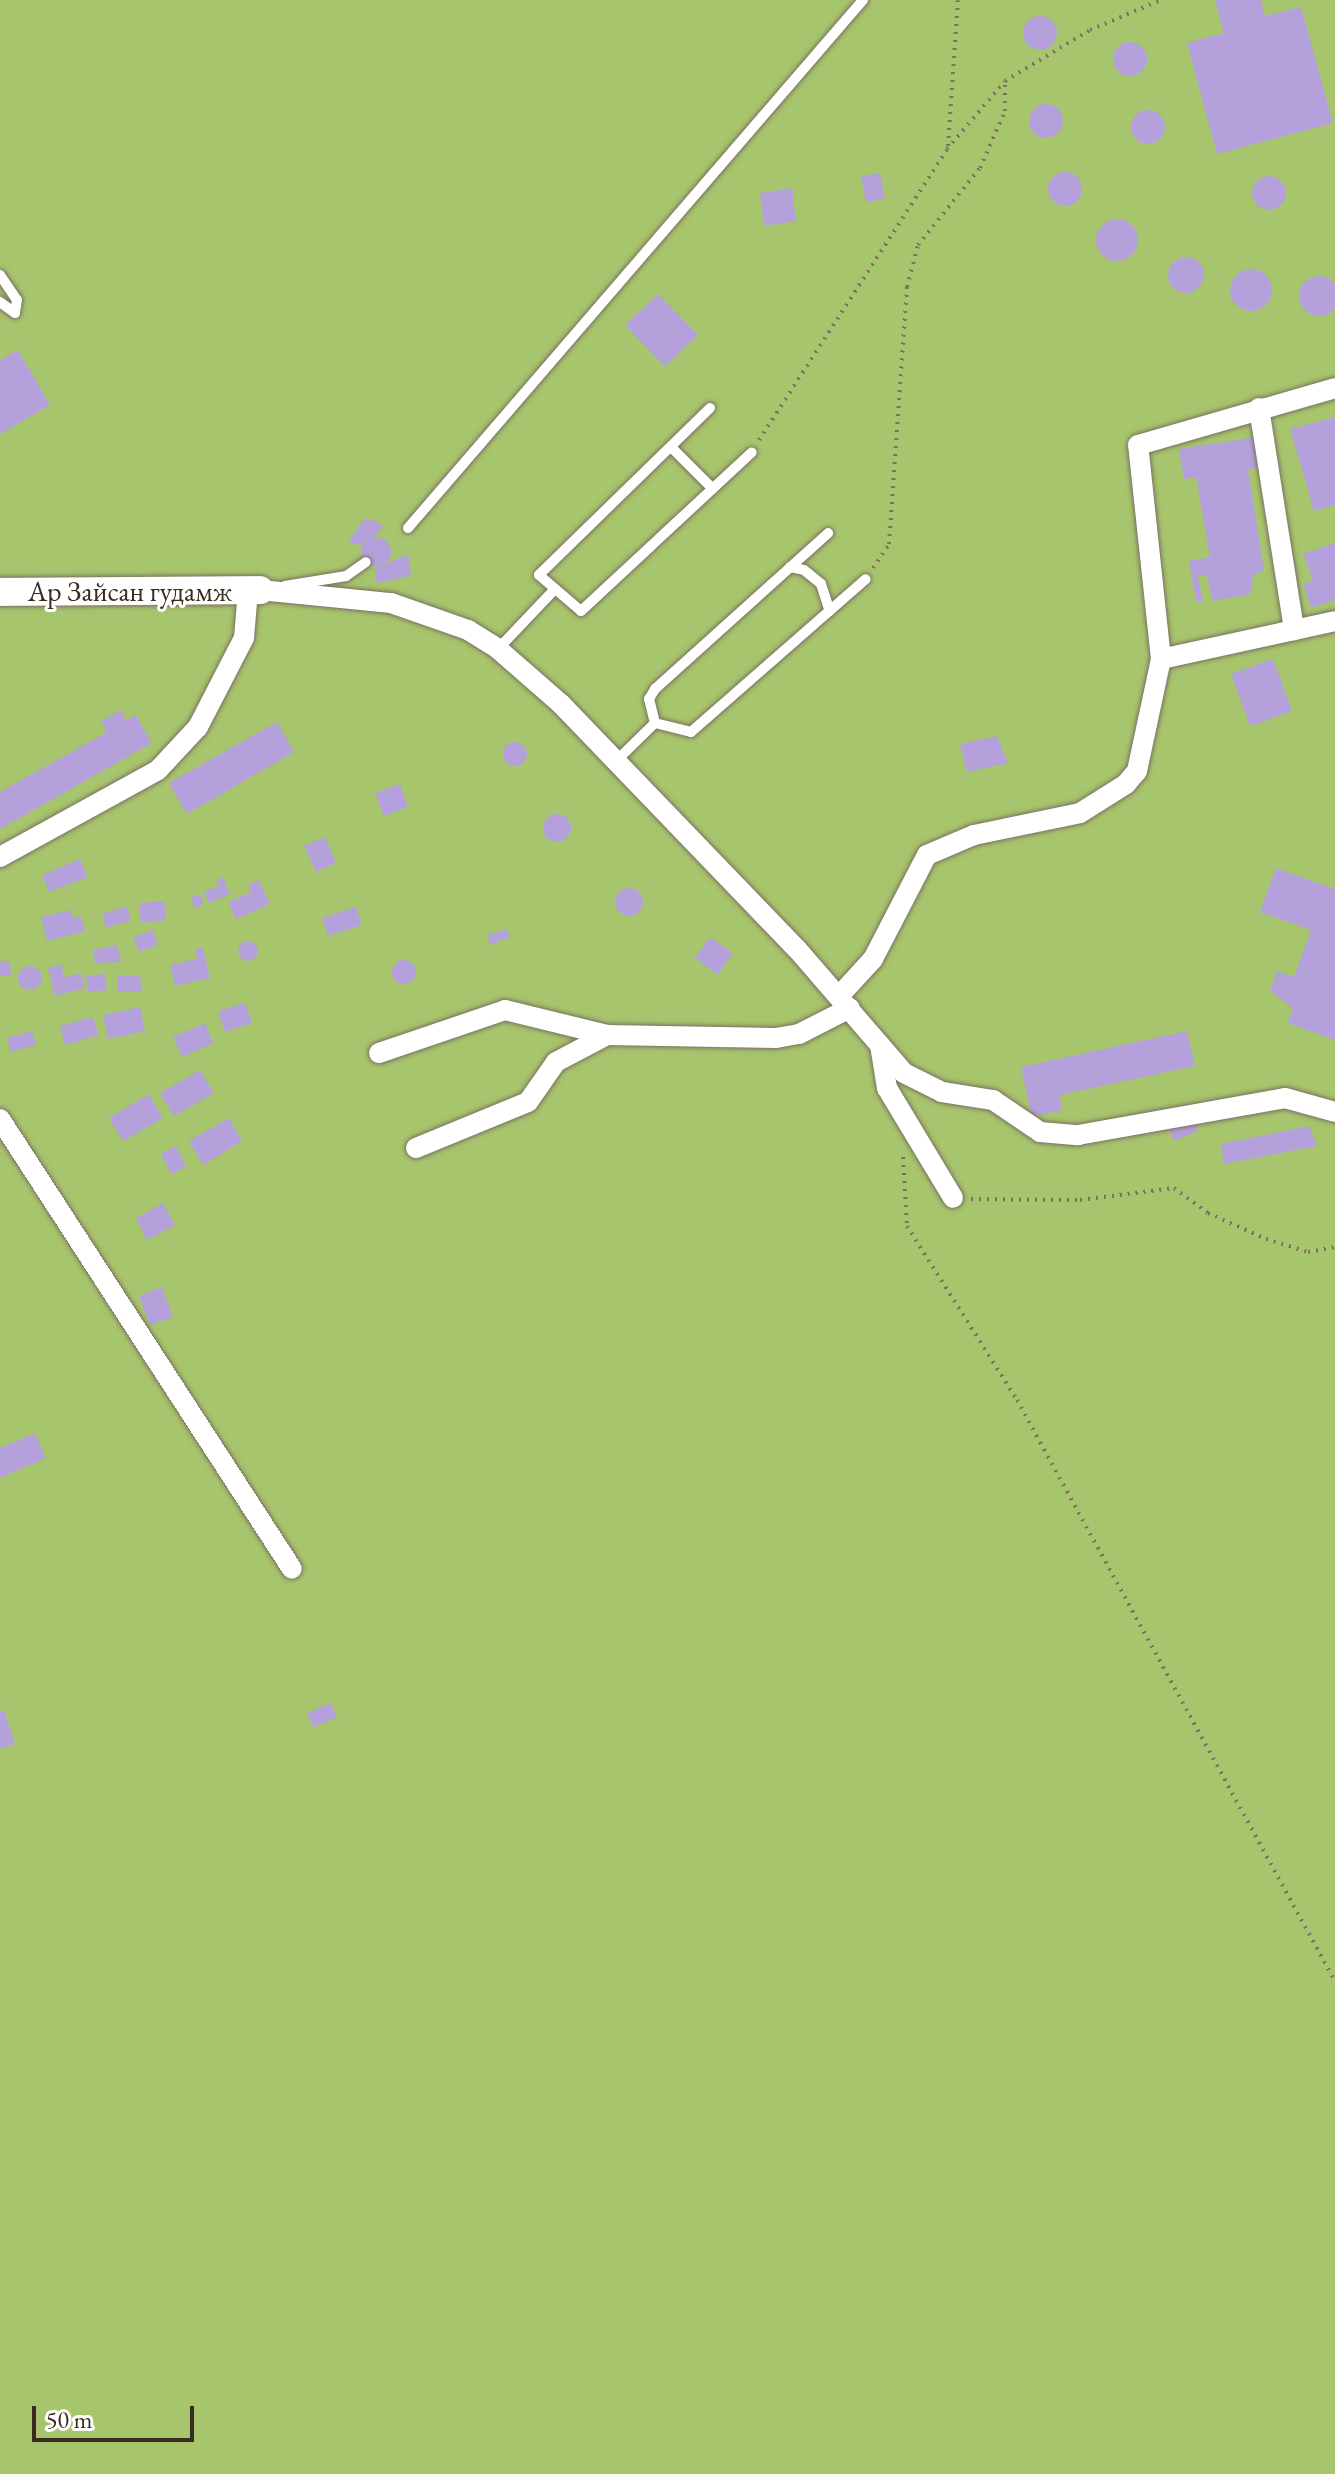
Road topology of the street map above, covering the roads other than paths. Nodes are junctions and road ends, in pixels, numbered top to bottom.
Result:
1 (863, 0) edge
2 (0, 275) edge
3 (0, 302) edge
4 (1335, 388) edge
5 (710, 408) dead end
6 (1259, 408) junction
7 (671, 447) junction
8 (752, 452) road end
9 (713, 489) junction
10 (408, 528) dead end
11 (828, 533) dead end
12 (366, 562) dead end
13 (790, 567) junction
14 (866, 579) road end
15 (254, 590) junction
16 (554, 590) junction
17 (0, 592) edge
18 (830, 611) junction
19 (1335, 621) edge
20 (1294, 630) junction
21 (498, 649) junction
22 (1161, 659) junction
23 (655, 723) junction
24 (616, 761) junction
25 (0, 857) edge
26 (845, 1001) junction
27 (607, 1035) junction
28 (879, 1043) junction
29 (379, 1053) dead end
30 (1335, 1112) edge
31 (0, 1119) edge
32 (416, 1148) dead end
33 (953, 1198) road end
34 (292, 1569) dead end

1 - 10 lane
2 - 3 lane
4 - 6 street
5 - 7 lane
6 - 20 street
6 - 22 street
7 - 9 lane
7 - 16 lane
8 - 9 lane
9 - 16 lane
11 - 13 lane
12 - 15 lane
13 - 18 lane
13 - 23 lane
14 - 18 lane
15 - 17 street, Ар Зайсан гудамж
15 - 21 street
15 - 25 street
16 - 21 lane
18 - 23 lane
19 - 20 street
20 - 22 street
21 - 24 street
22 - 26 street
23 - 24 lane
24 - 26 street
26 - 27 street
26 - 28 street
27 - 29 street
27 - 32 street
28 - 30 street
28 - 33 street
31 - 34 street

